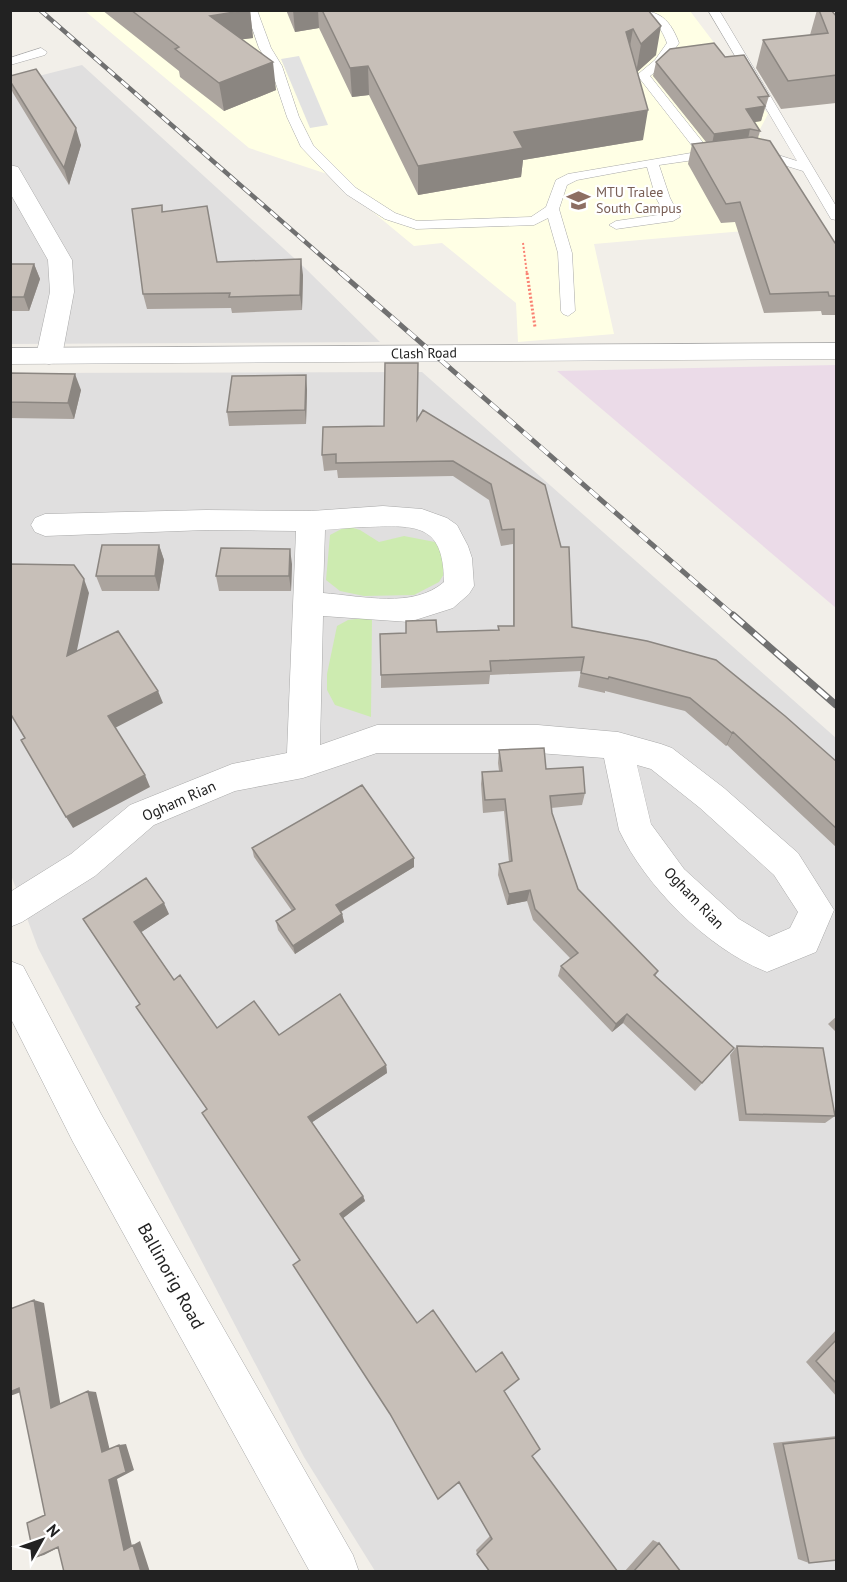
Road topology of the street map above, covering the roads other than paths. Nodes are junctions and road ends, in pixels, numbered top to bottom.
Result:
1 (251, 10) edge
2 (633, 10) edge
3 (713, 10) edge
4 (42, 52) dead end
5 (10, 62) edge
6 (747, 150) edge
7 (724, 152) edge
8 (706, 154) junction
9 (652, 162) junction
10 (809, 169) junction
11 (10, 172) edge
12 (549, 212) junction
13 (837, 216) edge
14 (616, 225) dead end
15 (568, 311) dead end
16 (837, 351) edge
17 (10, 356) edge
18 (49, 356) junction
19 (311, 521) junction
20 (45, 525) dead end
21 (309, 604) junction
22 (618, 746) junction
23 (303, 764) junction
24 (10, 911) edge
25 (10, 978) edge
26 (336, 1572) edge

1 - 12 lane
2 - 8 lane
3 - 10 lane
4 - 5 lane
6 - 10 lane
7 - 8 lane
8 - 9 lane
9 - 12 lane
9 - 14 lane
10 - 13 lane
11 - 18 street
12 - 15 lane
16 - 18 street, Clash Road
17 - 18 street, Clash Road
19 - 20 street
19 - 21 street
19 - 21 street
21 - 23 street
22 - 22 street, Ogham Rian
22 - 23 street, Ogham Rian
23 - 24 street, Ogham Rian
25 - 26 street, Ballinorig Road

